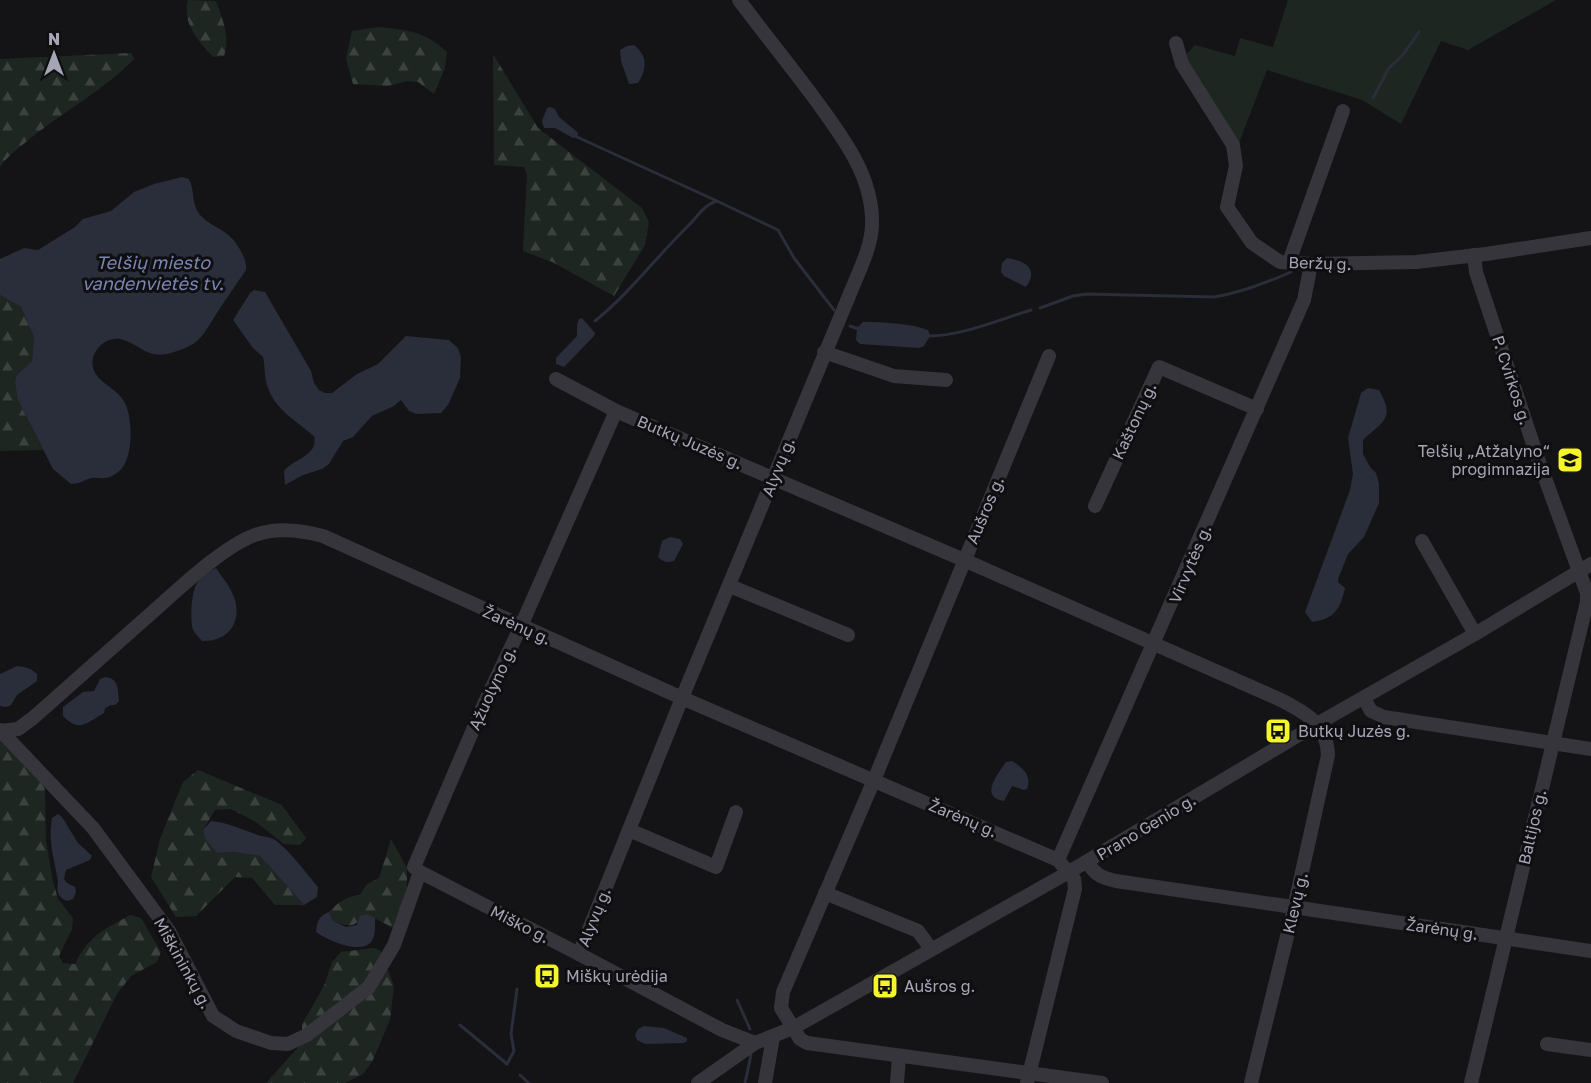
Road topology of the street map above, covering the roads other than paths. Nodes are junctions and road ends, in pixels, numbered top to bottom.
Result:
1 (739, 0) edge
2 (1176, 43) dead end
3 (1343, 111) dead end
4 (1591, 238) edge
5 (1474, 255) junction
6 (1289, 262) junction
7 (1311, 264) junction
8 (824, 352) junction
9 (1049, 357) dead end
10 (556, 379) dead end
11 (946, 380) dead end
12 (1257, 409) junction
13 (616, 411) junction
14 (773, 478) junction
15 (1095, 506) dead end
16 (1422, 542) dead end
17 (964, 560) junction
18 (1585, 567) edge
19 (730, 586) junction
20 (521, 627) junction
21 (1475, 634) junction
22 (848, 635) dead end
23 (1154, 643) junction
24 (682, 698) junction
25 (1364, 698) junction
26 (1317, 724) junction
27 (1, 731) edge
28 (1552, 743) junction
29 (1591, 749) edge
30 (874, 780) junction
31 (736, 812) dead end
32 (629, 830) junction
33 (1058, 860) junction
34 (1088, 862) junction
35 (417, 869) junction
36 (1069, 872) junction
37 (825, 893) junction
38 (1294, 908) junction
39 (1507, 938) junction
40 (931, 949) junction
41 (1591, 951) edge
42 (579, 954) junction
43 (793, 1028) junction
44 (773, 1037) junction
45 (755, 1044) junction
46 (1547, 1044) dead end
47 (1591, 1050) edge
48 (899, 1057) junction
49 (1028, 1078) edge
50 (698, 1083) edge
51 (765, 1083) edge
52 (897, 1083) edge
53 (1102, 1083) edge
54 (1251, 1083) edge
55 (1471, 1083) edge

1 - 8 street, Alyvų g.
2 - 6 street, Beržų g.
3 - 6 street
4 - 5 street, Beržų g.
5 - 7 street, Beržų g.
5 - 18 street, P. Cvirkos g.
6 - 7 street, Beržų g.
7 - 12 street, Virvytės g.
8 - 11 street
8 - 14 street, Alyvų g.
9 - 17 street, Aušros g.
10 - 13 street, Butkų Juzės g.
12 - 15 street, Kaštonų g.
12 - 23 street, Virvytės g.
13 - 14 street, Butkų Juzės g.
13 - 20 street, Ąžuolyno g.
14 - 17 street, Butkų Juzės g.
14 - 19 street, Alyvų g.
16 - 21 street
17 - 23 street, Butkų Juzės g.
17 - 30 street, Aušros g.
18 - 21 street, Prano Genio g.
18 - 28 street, Baltijos g.
19 - 22 street
19 - 24 street, Alyvų g.
20 - 24 street, Žarėnų g.
20 - 27 street, Žarėnų g.
20 - 35 street, Ąžuolyno g.
21 - 25 street, Prano Genio g.
23 - 26 street, Butkų Juzės g.
23 - 33 street, Virvytės g.
24 - 30 street, Žarėnų g.
24 - 32 street, Alyvų g.
25 - 26 street, Prano Genio g.
25 - 28 street
26 - 34 street, Prano Genio g.
26 - 38 street, Klevų g.
27 - 35 street, Miškininkų g.
28 - 29 street
28 - 39 street, Baltijos g.
30 - 33 street, Žarėnų g.
30 - 37 street, Aušros g.
31 - 32 street
32 - 42 street, Alyvų g.
33 - 36 street, Žarėnų g.
34 - 36 street, Prano Genio g.
34 - 38 street, Žarėnų g.
35 - 42 street, Miško g.
36 - 40 street, Prano Genio g.
36 - 49 street
37 - 40 street
37 - 43 street, Aušros g.
38 - 39 street, Žarėnų g.
38 - 54 street, Klevų g.
39 - 41 street, Žarėnų g.
39 - 55 street, Baltijos g.
40 - 43 street, Prano Genio g.
42 - 45 street, Miško g.
43 - 44 street, Prano Genio g.
43 - 48 street
44 - 45 street, Prano Genio g.
44 - 51 street
45 - 50 street, Prano Genio g.
46 - 47 street
48 - 49 street
48 - 52 street
49 - 53 street

